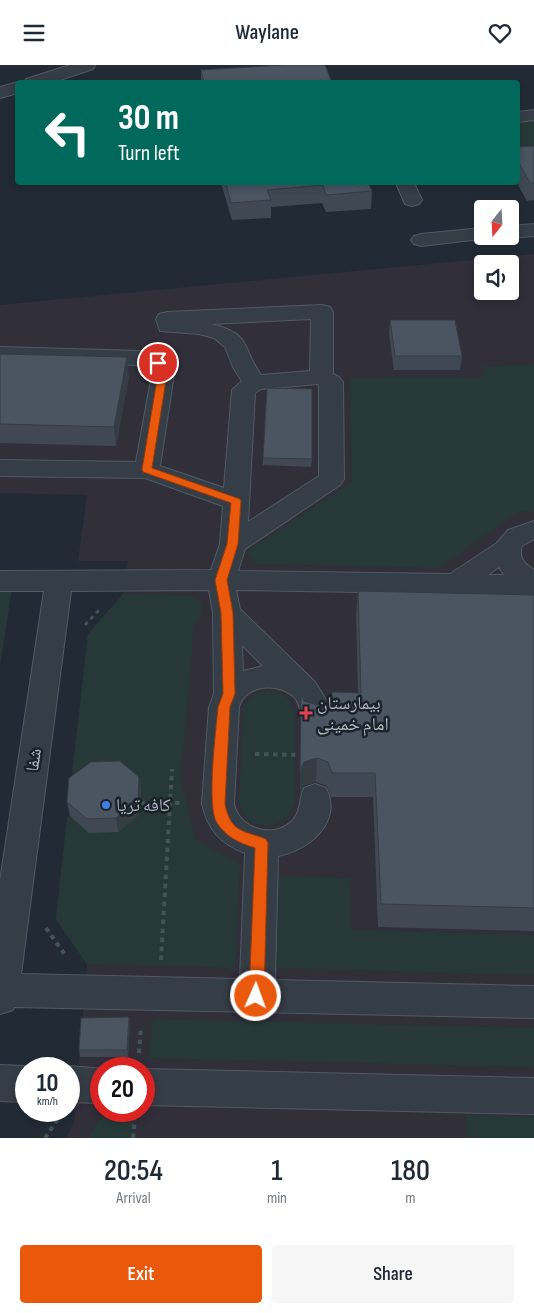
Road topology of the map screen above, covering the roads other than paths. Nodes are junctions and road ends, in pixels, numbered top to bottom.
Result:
1 (87, 65) edge
2 (41, 80) edge
3 (15, 88) edge
4 (0, 93) edge
5 (534, 115) edge
6 (520, 117) edge
7 (534, 229) edge
8 (519, 231) edge
9 (474, 235) edge
10 (421, 240) dead end
11 (0, 354) edge
12 (321, 377) junction
13 (255, 383) junction
14 (0, 468) edge
15 (147, 469) junction
16 (236, 501) junction
17 (534, 530) edge
18 (233, 544) junction
19 (507, 549) junction
20 (221, 580) junction
21 (0, 581) edge
22 (59, 581) junction
23 (534, 584) edge
24 (453, 585) junction
25 (227, 613) junction
26 (298, 683) junction
27 (229, 694) junction
28 (315, 716) edge
29 (315, 797) dead end
30 (262, 843) junction
31 (0, 992) edge
32 (256, 996) junction
33 (534, 1002) edge
34 (155, 1074) edge
35 (0, 1083) edge
36 (15, 1084) edge
37 (534, 1096) edge

1 - 2 street
3 - 4 street
5 - 6 street
7 - 8 street
9 - 10 street
11 - 15 street
12 - 13 street
12 - 13 street
12 - 18 street
13 - 16 street
14 - 15 street
15 - 16 street
16 - 18 street
17 - 19 street
18 - 20 street
19 - 23 street
19 - 24 street
20 - 22 street
20 - 24 street
20 - 25 street
21 - 22 street
22 - 31 street, شفا
23 - 24 street
25 - 26 street
25 - 27 street
26 - 27 street
26 - 28 street
27 - 30 street
29 - 30 street
30 - 32 street
31 - 32 street
32 - 33 street
34 - 37 street
35 - 36 street

